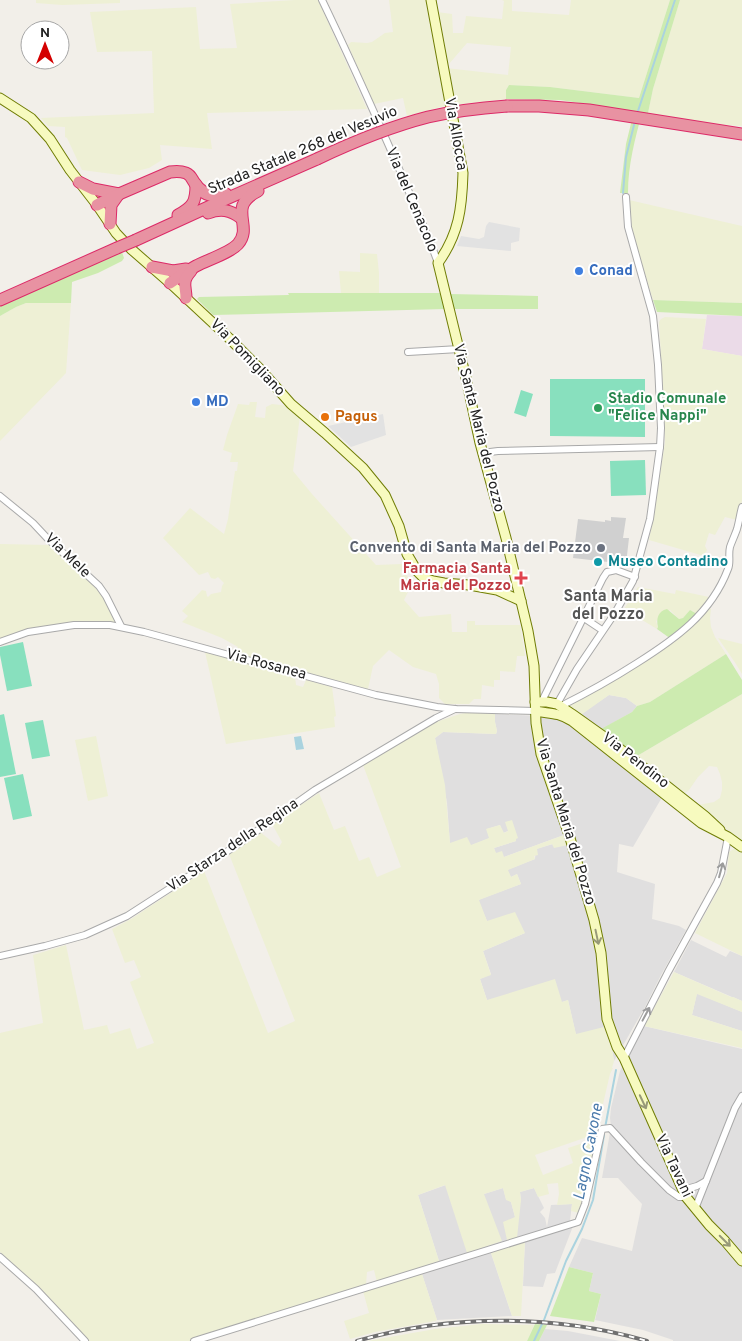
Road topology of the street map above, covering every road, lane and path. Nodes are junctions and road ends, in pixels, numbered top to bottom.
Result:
1 (322, 0) edge
2 (431, 0) edge
3 (0, 98) edge
4 (742, 134) edge
5 (287, 172) junction
6 (268, 181) junction
7 (79, 182) junction
8 (196, 185) junction
9 (119, 194) junction
10 (626, 197) dead end
11 (97, 205) junction
12 (241, 218) junction
13 (175, 222) junction
14 (110, 224) junction
15 (149, 233) junction
16 (438, 264) junction
17 (196, 266) junction
18 (152, 267) junction
19 (170, 283) junction
20 (186, 298) junction
21 (0, 300) edge
22 (459, 349) junction
23 (408, 352) dead end
24 (660, 447) junction
25 (482, 453) junction
26 (0, 496) edge
27 (742, 507) edge
28 (635, 577) junction
29 (517, 585) junction
30 (497, 590) junction
31 (521, 601) junction
32 (584, 618) junction
33 (120, 626) junction
34 (602, 630) junction
35 (0, 642) edge
36 (537, 705) junction
37 (559, 705) junction
38 (455, 709) junction
39 (728, 837) junction
40 (742, 847) edge
41 (0, 956) edge
42 (624, 1058) junction
43 (742, 1096) edge
44 (706, 1181) junction
45 (685, 1193) junction
46 (695, 1209) junction
47 (0, 1257) edge
48 (742, 1261) edge
49 (85, 1341) edge
50 (194, 1341) edge

1 - 16 street, Via del Cenacolo
2 - 16 street, Via Allocca
3 - 7 street, Via Pomigliano
4 - 5 highway, Strada Statale 268 del Vesuvio, bridge
5 - 6 highway, Strada Statale 268 del Vesuvio
5 - 12 highway
6 - 8 highway
6 - 13 highway, Strada Statale 268 del Vesuvio
7 - 9 highway
7 - 11 street, Via Pomigliano
8 - 9 highway
8 - 15 highway
9 - 11 highway
9 - 14 highway
10 - 24 street
11 - 14 street, Via Pomigliano
12 - 13 highway
12 - 17 highway
13 - 15 highway
14 - 18 street, Via Pomigliano
15 - 21 highway, bridge
16 - 22 street, Via Santa Maria del Pozzo
17 - 18 highway
17 - 19 highway
17 - 20 highway
18 - 19 street, Via Pomigliano
19 - 20 street, Via Pomigliano
20 - 30 street, Via Pomigliano
22 - 23 street
22 - 25 street, Via Santa Maria del Pozzo
24 - 25 street
24 - 28 street
25 - 29 street, Via Santa Maria del Pozzo
26 - 33 street, Via Mele
27 - 37 street
28 - 32 street
28 - 34 street
29 - 30 street, Via Pomigliano
29 - 31 street, Via Santa Maria del Pozzo
30 - 31 street, Via Pomigliano
31 - 36 street, Via Santa Maria del Pozzo
32 - 34 street
32 - 36 street
33 - 35 street, Via Rosanea
33 - 38 street, Via Rosanea
34 - 37 street
36 - 37 street, Via Pendino
36 - 38 street, Via Rosanea
36 - 39 street, Via Pendino
36 -> 42 street, Via Santa Maria del Pozzo
37 - 39 street, Via Pendino
38 - 41 street, Via Starza della Regina
39 - 40 street, Via Pendino
42 -> 39 street
42 -> 45 street, Via Tavani
43 - 44 street
44 - 45 street
44 - 46 street
45 - 46 street, Via Tavani
45 - 50 street
46 -> 48 street, Via Tavani
47 - 49 street

